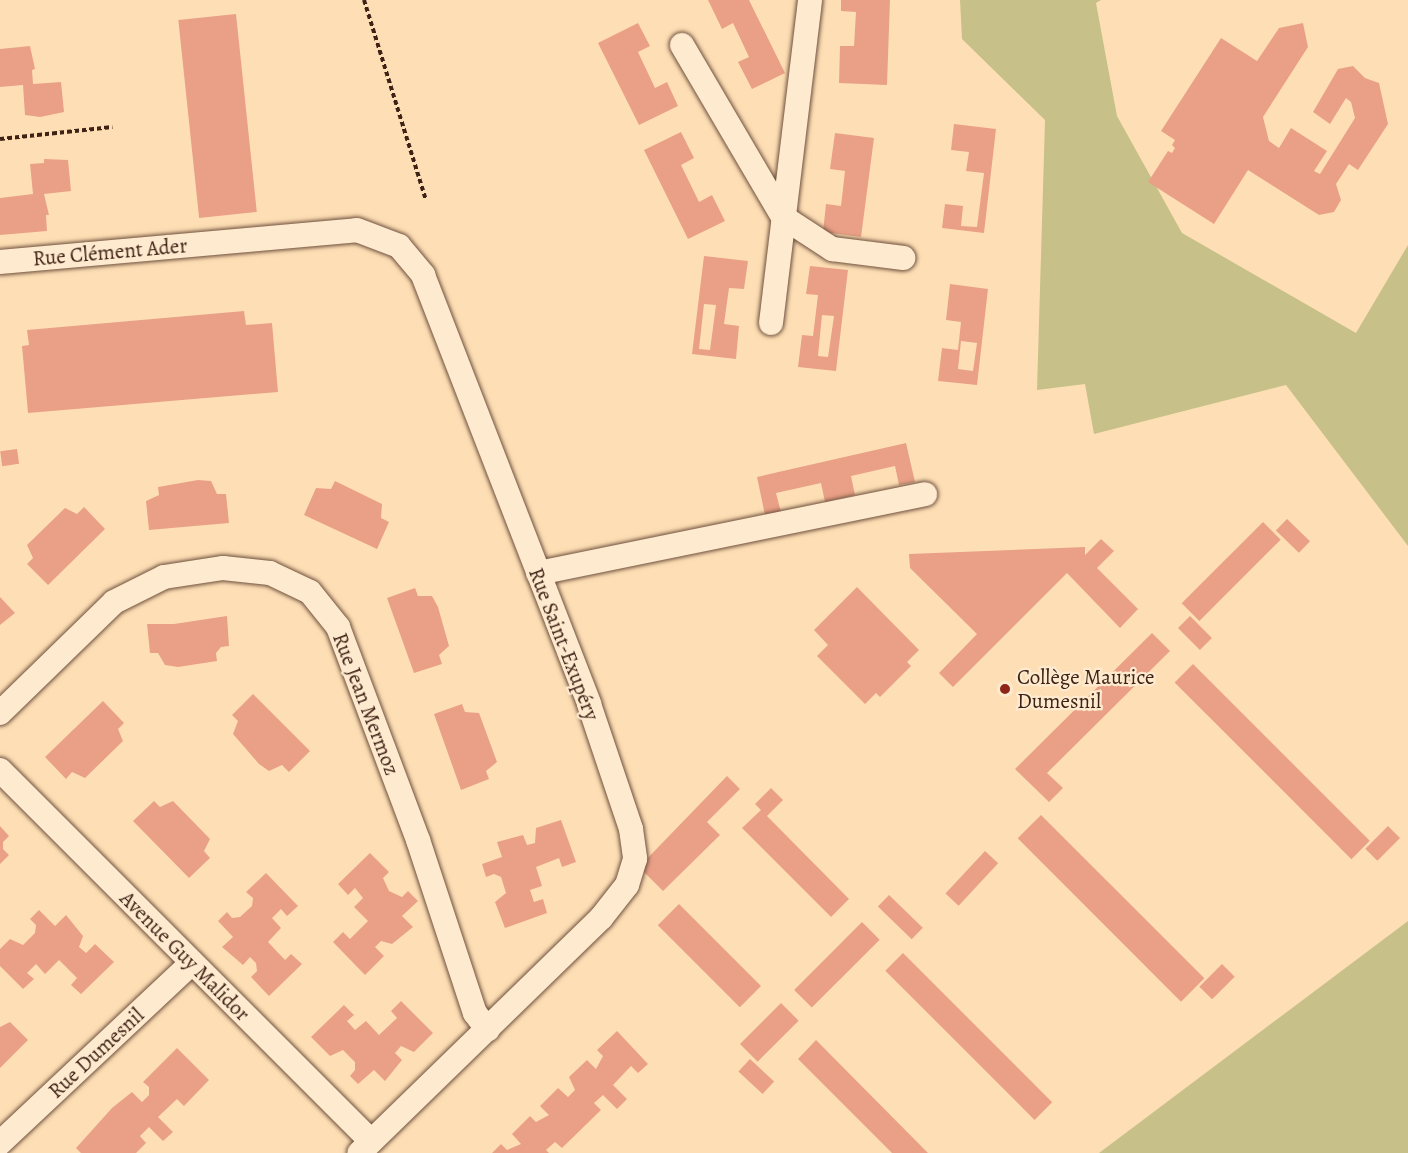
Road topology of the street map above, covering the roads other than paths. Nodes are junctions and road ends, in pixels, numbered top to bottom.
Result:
1 (810, 0) edge
2 (682, 45) dead end
3 (783, 217) junction
4 (219, 242) joint
5 (903, 258) dead end
6 (0, 262) edge
7 (771, 323) dead end
8 (925, 494) dead end
9 (538, 573) junction
10 (0, 712) edge
11 (0, 770) edge
12 (192, 963) junction
13 (488, 1030) junction
14 (0, 1143) edge
15 (365, 1147) edge

1 - 3 street
2 - 3 street
3 - 5 street
3 - 7 street
4 - 6 street, Rue Clément Ader
4 - 9 street, Rue Saint-Exupéry
8 - 9 street
9 - 13 street, Rue Saint-Exupéry
10 - 13 street, Rue Jean Mermoz
11 - 12 street, Avenue Guy Malidor
12 - 14 street, Rue Dumesnil
12 - 15 street, Avenue Guy Malidor
13 - 15 street, Rue Saint-Exupéry

